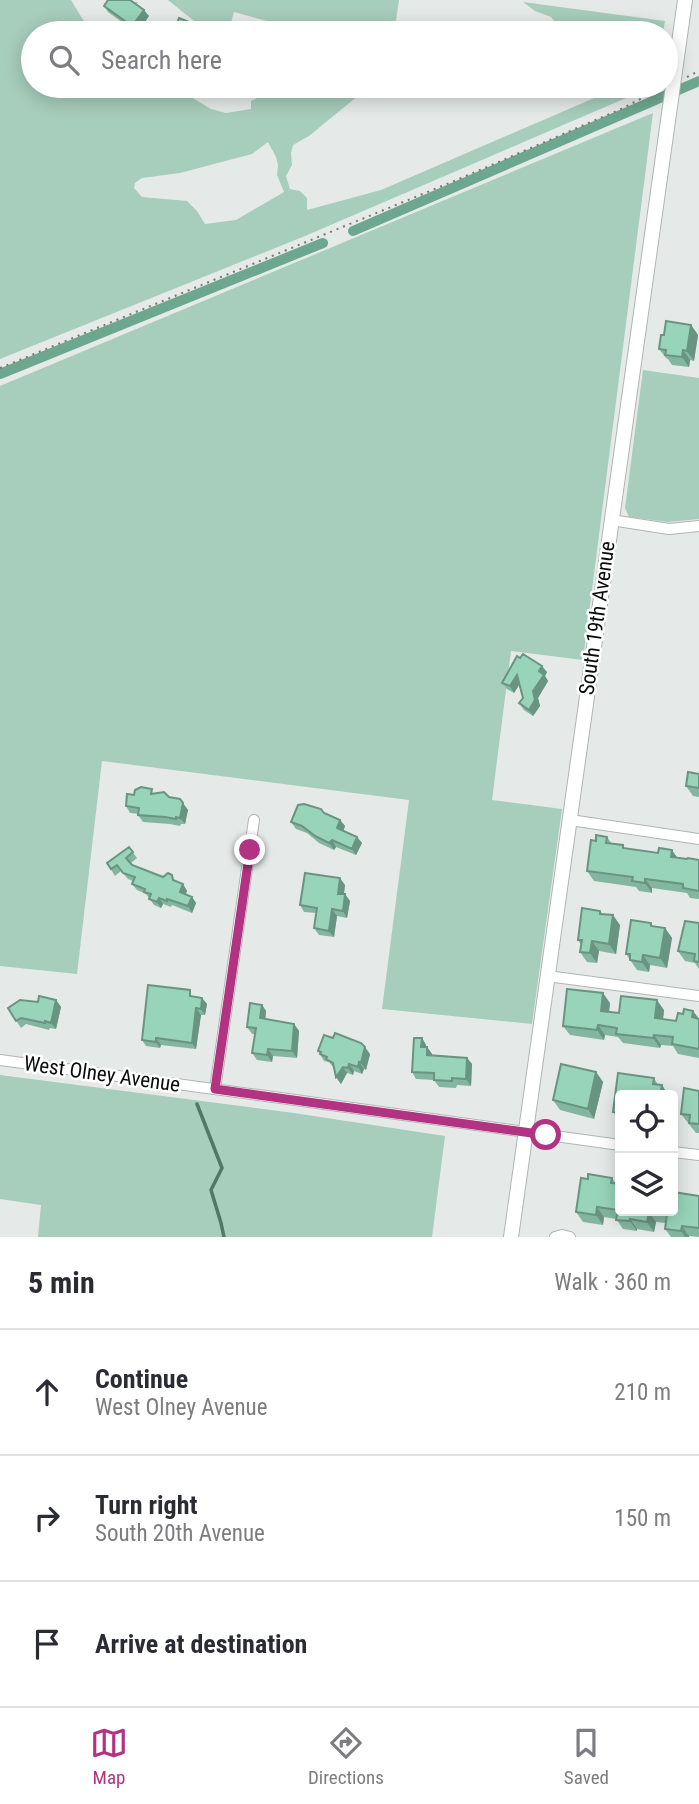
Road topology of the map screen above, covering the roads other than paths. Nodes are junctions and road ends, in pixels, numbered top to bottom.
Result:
1 (685, 0) edge
2 (678, 57) edge
3 (672, 98) edge
4 (611, 520) junction
5 (699, 526) edge
6 (254, 820) dead end
7 (570, 820) junction
8 (699, 839) edge
9 (547, 975) junction
10 (699, 996) edge
11 (0, 1060) edge
12 (215, 1089) junction
13 (525, 1132) junction
14 (615, 1144) edge
15 (678, 1153) edge
16 (699, 1155) edge
17 (511, 1237) edge
18 (555, 1237) edge
19 (570, 1237) edge

1 - 2 street, South 19th Avenue
3 - 4 street, South 19th Avenue
4 - 5 street
4 - 7 street, South 19th Avenue
6 - 12 street
7 - 8 street
7 - 9 street, South 19th Avenue
9 - 10 street
9 - 13 street, South 19th Avenue
11 - 12 street, West Olney Avenue
12 - 13 street, West Olney Avenue
13 - 14 street, West Olney Avenue
13 - 17 street, South 19th Avenue
15 - 16 street
18 - 19 street

